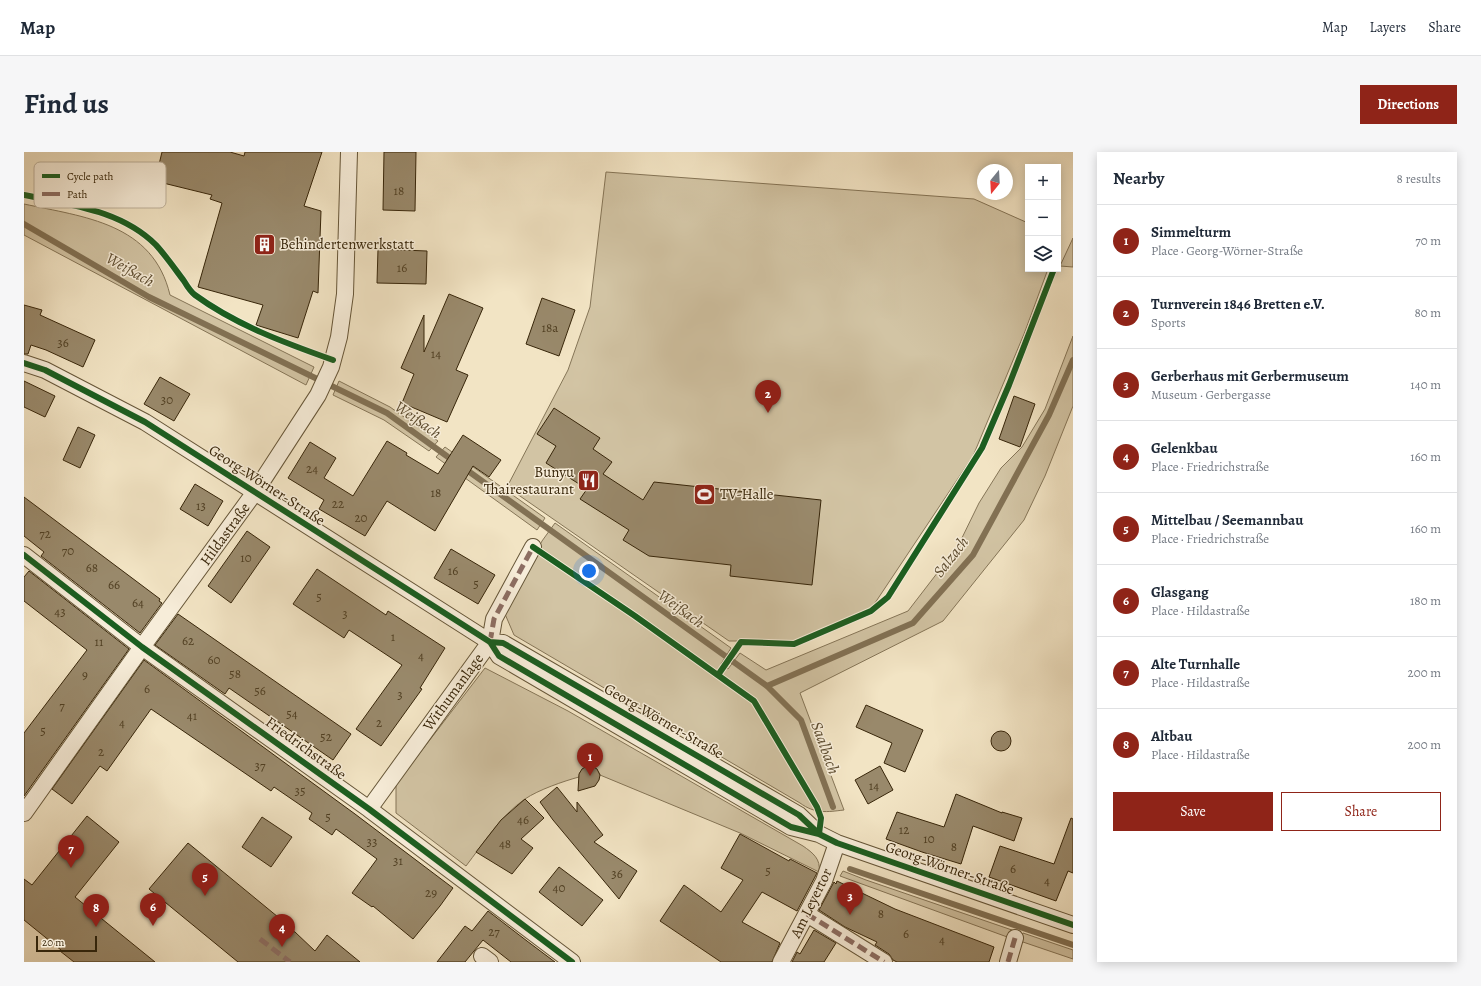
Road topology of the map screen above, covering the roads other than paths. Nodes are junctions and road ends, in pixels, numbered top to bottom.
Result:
1 (349, 152) edge
2 (24, 363) edge
3 (255, 492) junction
4 (533, 547) dead end
5 (24, 555) edge
6 (490, 642) junction
7 (142, 647) junction
8 (368, 809) junction
9 (24, 813) edge
10 (837, 842) junction
11 (807, 914) junction
12 (1073, 925) edge
13 (1016, 938) dead end
14 (572, 962) edge
15 (781, 962) edge
16 (884, 962) edge
17 (1008, 962) edge

1 - 3 street, Hildastraße
2 - 3 street, Georg-Wörner-Straße
3 - 6 street, Georg-Wörner-Straße
3 - 7 street, Hildastraße
4 - 6 street, Withumanlage
5 - 7 street, Friedrichstraße
6 - 8 street, Withumanlage
6 - 10 street, Georg-Wörner-Straße
7 - 8 street, Friedrichstraße
7 - 9 street, Hildastraße
8 - 14 street, Friedrichstraße
10 - 11 street, Am Leyertor
10 - 12 street, Georg-Wörner-Straße
11 - 15 street, Am Leyertor
11 - 16 street
13 - 17 street

